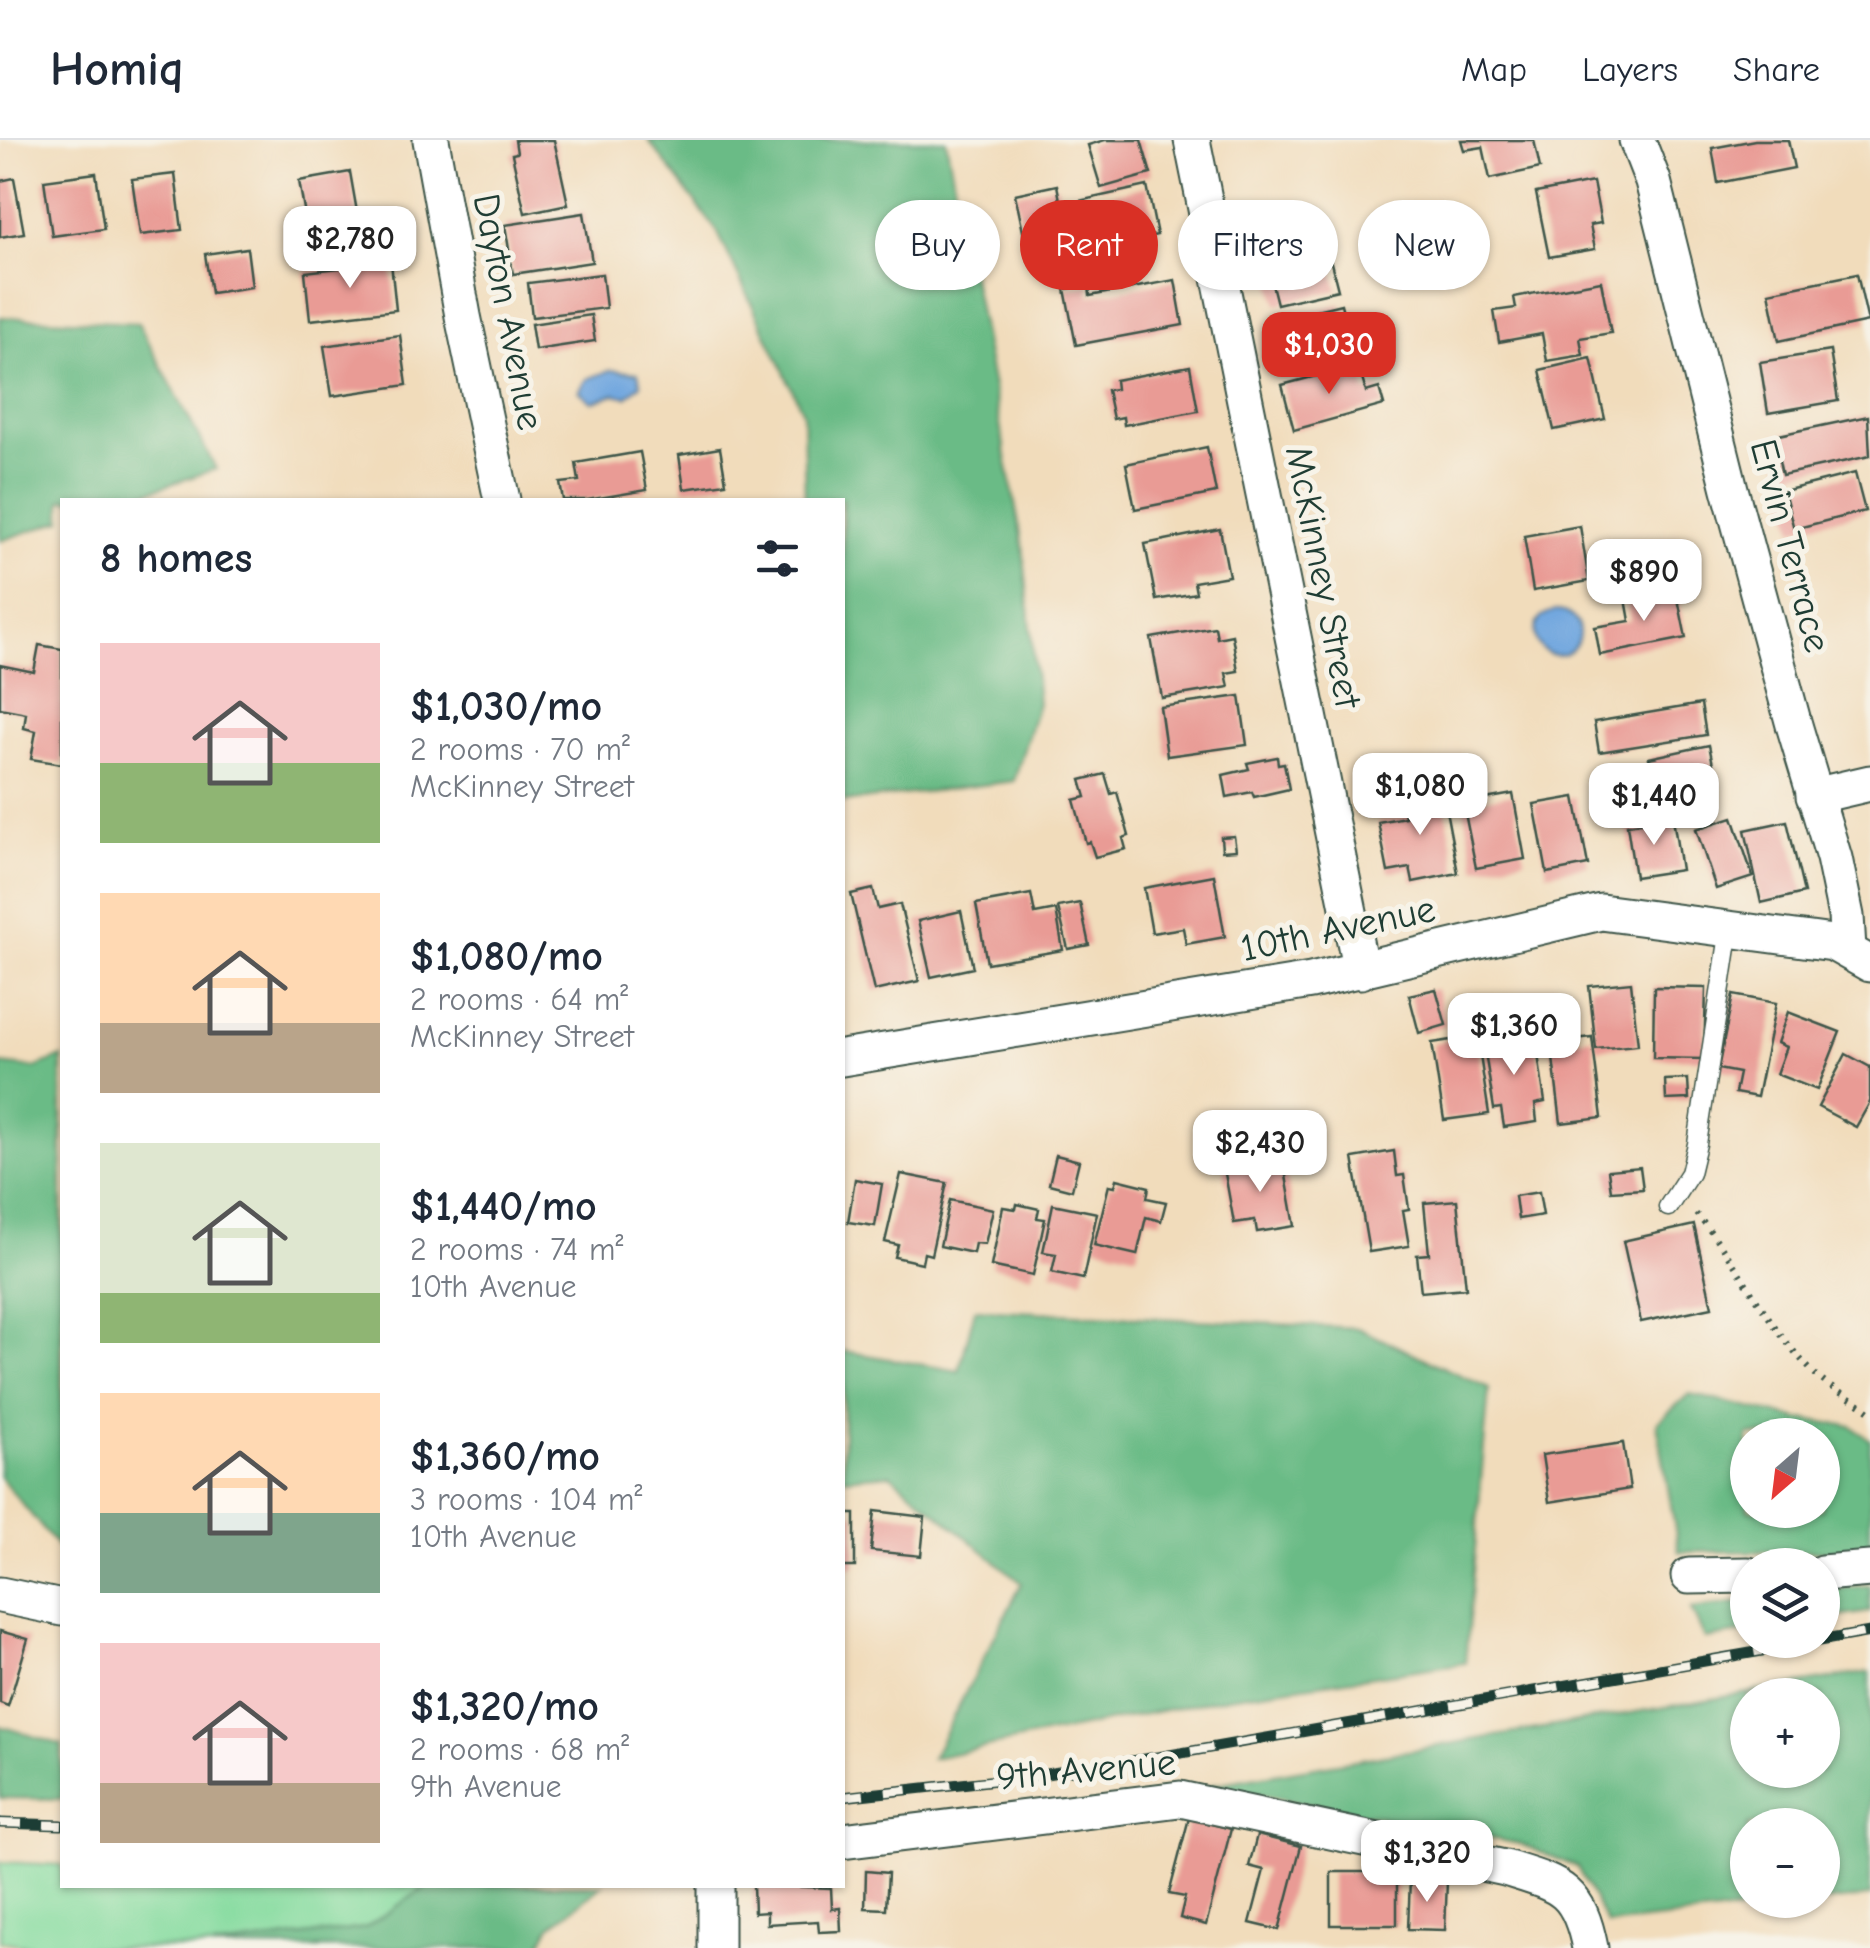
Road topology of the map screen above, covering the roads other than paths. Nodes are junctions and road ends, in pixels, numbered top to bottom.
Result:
1 (431, 140) edge
2 (1192, 140) edge
3 (1637, 140) edge
4 (502, 498) edge
5 (1870, 783) edge
6 (1814, 796) junction
7 (1730, 928) junction
8 (1859, 956) edge
9 (1361, 971) junction
10 (845, 1057) edge
11 (1673, 1200) road end
12 (1870, 1569) edge
13 (1840, 1572) edge
14 (1730, 1575) edge
15 (1689, 1576) dead end
16 (0, 1595) edge
17 (60, 1608) edge
18 (845, 1841) edge
19 (716, 1888) edge
20 (716, 1948) edge
21 (1590, 1948) edge

1 - 4 street, Dayton Avenue
2 - 9 street, McKinney Street
3 - 6 street, Ervin Terrace
5 - 6 street
6 - 8 street, Ervin Terrace
7 - 8 street, 10th Avenue
7 - 9 street, 10th Avenue
7 - 11 lane
9 - 10 street, 10th Avenue
12 - 13 street
14 - 15 street
16 - 17 street
18 - 21 street, 9th Avenue
19 - 20 street

